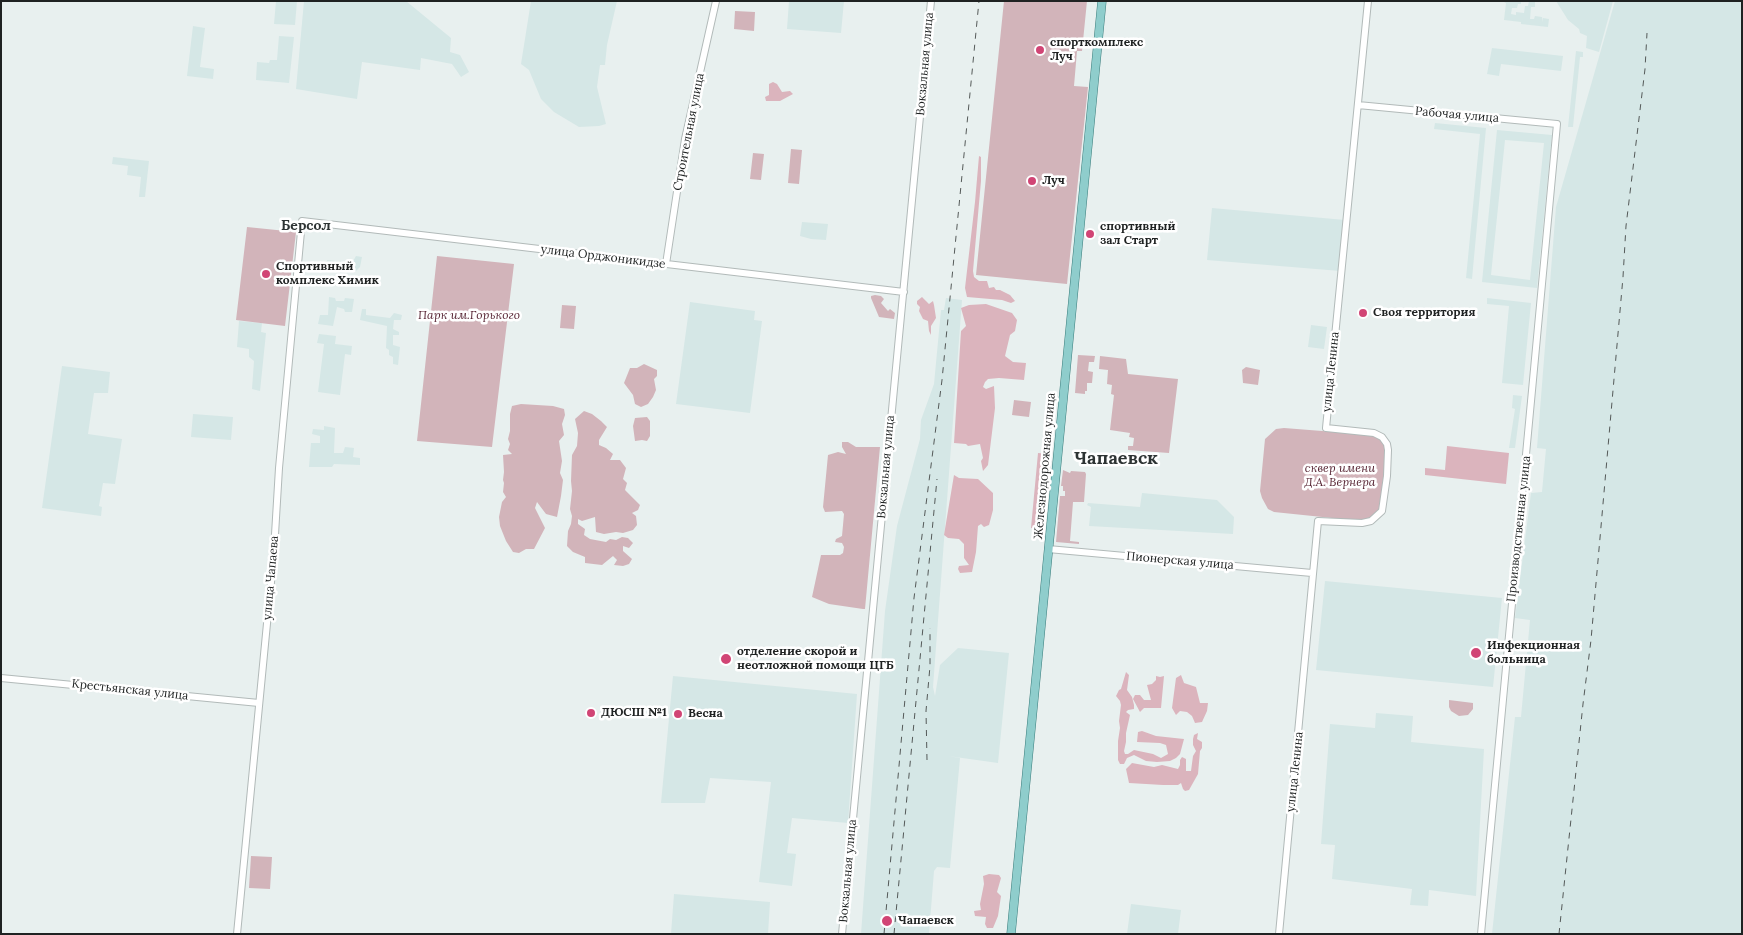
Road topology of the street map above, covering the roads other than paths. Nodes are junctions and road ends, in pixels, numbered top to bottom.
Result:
1 (716, 1) edge
2 (931, 1) edge
3 (1102, 1) edge
4 (1368, 1) edge
5 (1358, 105) junction
6 (1557, 124) joint
7 (302, 222) joint
8 (666, 264) junction
9 (904, 292) junction
10 (1048, 549) junction
11 (1312, 573) junction
12 (1, 678) edge
13 (259, 703) junction
14 (238, 934) edge
15 (842, 934) edge
16 (1011, 934) edge
17 (1279, 934) edge
18 (1481, 934) edge

1 - 8 street, Строительная улица
2 - 9 street, Вокзальная улица
3 - 10 main road, Железнодорожная улица
4 - 5 street, улица Ленина
5 - 6 street, Рабочая улица
5 - 11 street, улица Ленина
6 - 18 street, Производственная улица
7 - 8 street, улица Орджоникидзе
7 - 13 street, улица Чапаева
8 - 9 street, улица Орджоникидзе
9 - 15 street, Вокзальная улица
10 - 11 street, Пионерская улица
10 - 16 main road, Железнодорожная улица
11 - 17 street, улица Ленина
12 - 13 street, Крестьянская улица
13 - 14 street, улица Чапаева

